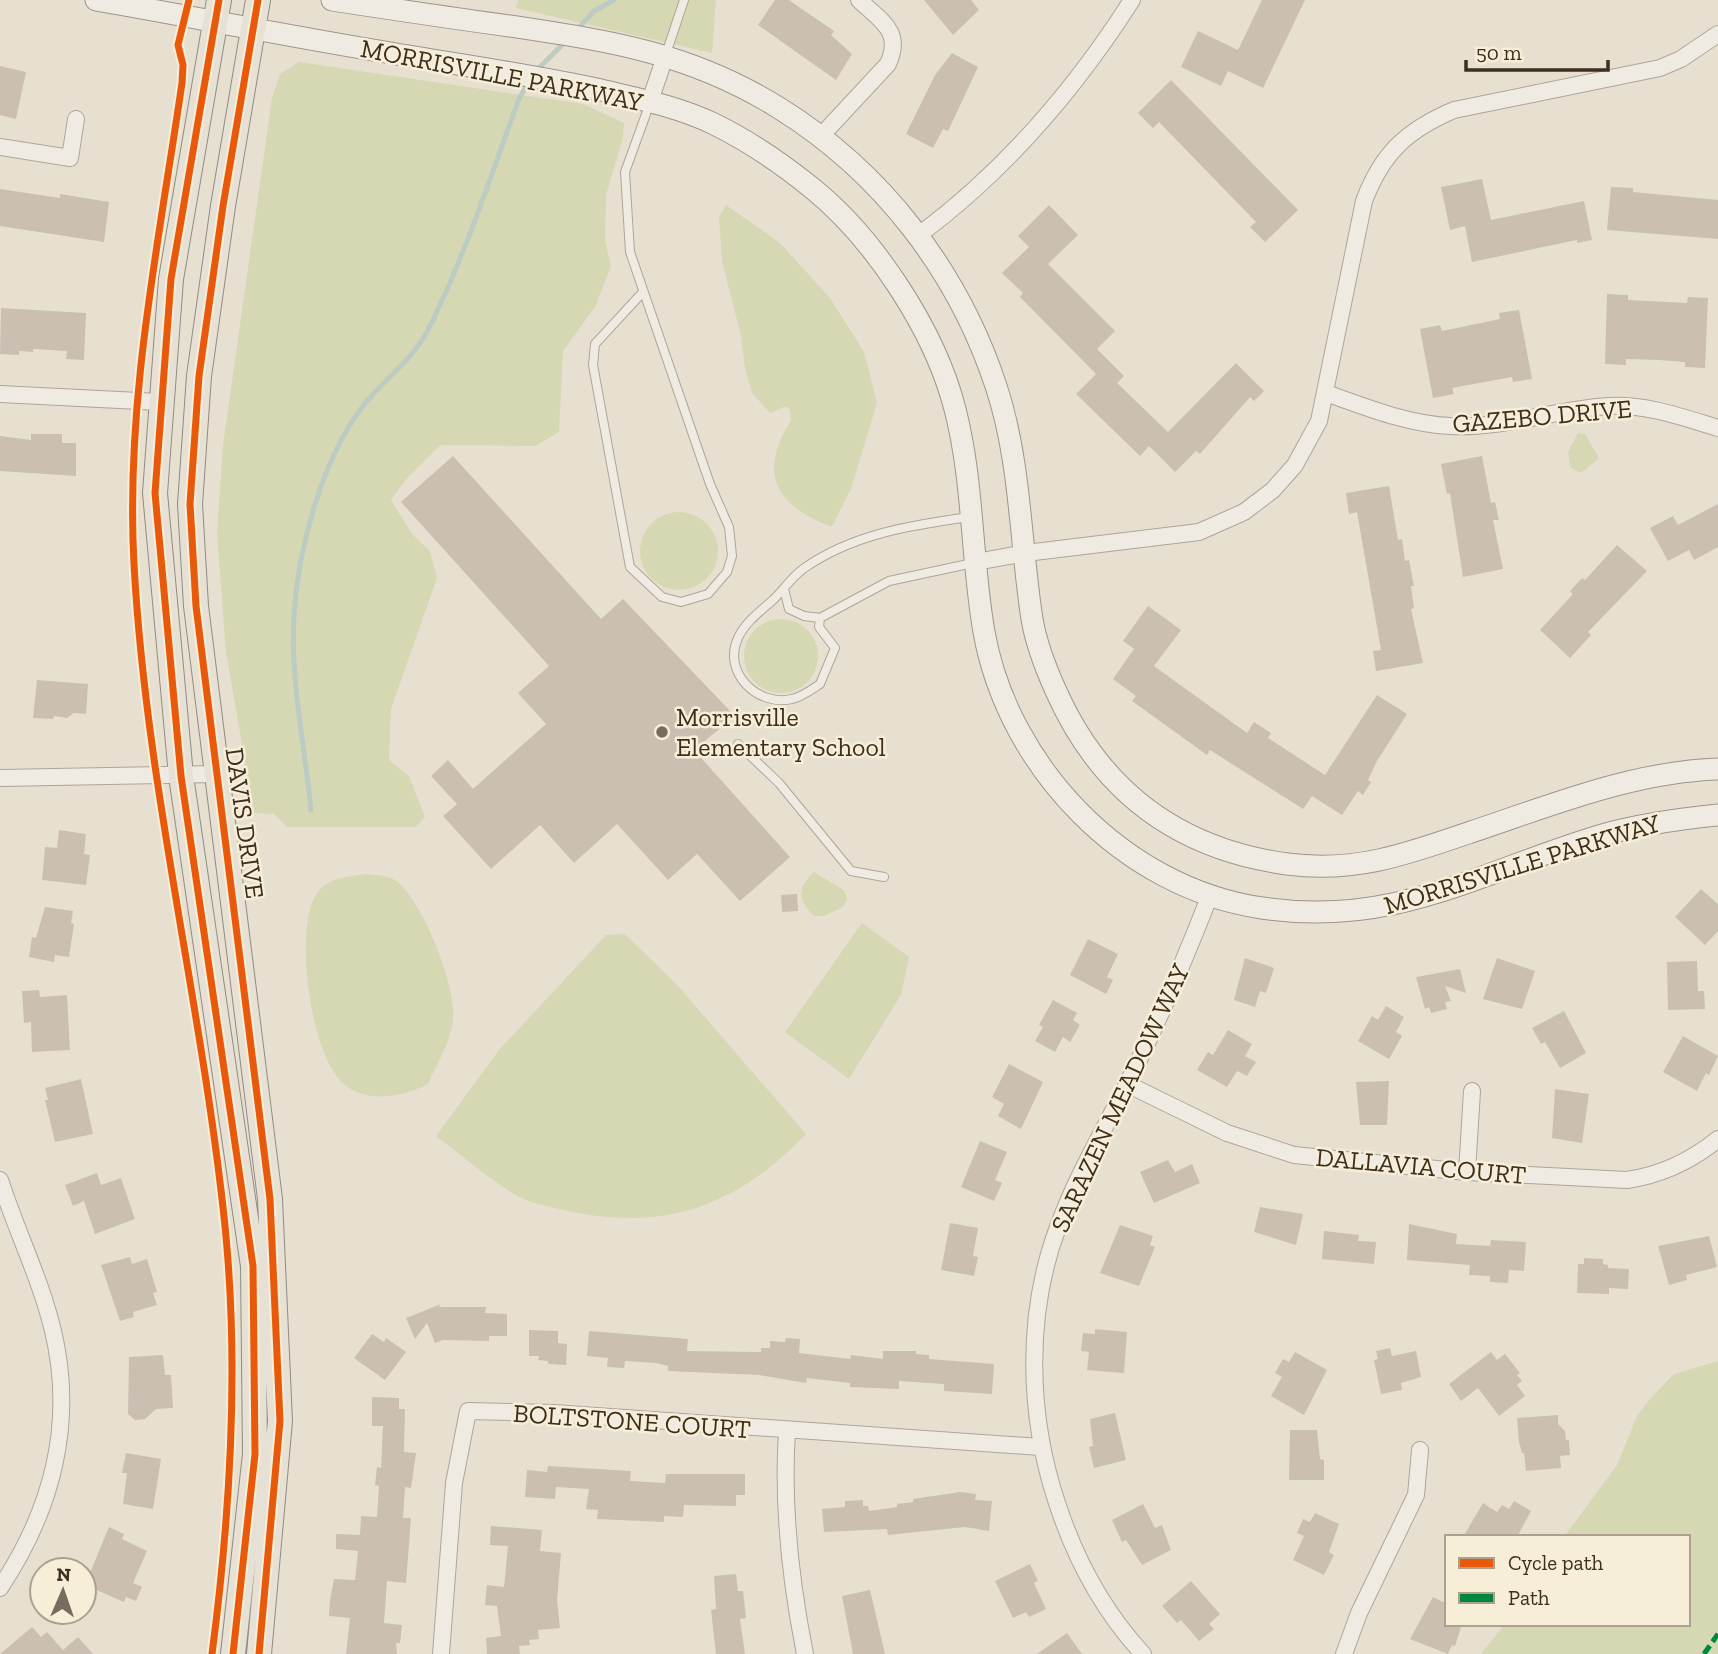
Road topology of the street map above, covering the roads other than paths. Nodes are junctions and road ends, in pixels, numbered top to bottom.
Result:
1 (96, 0) edge
2 (258, 0) edge
3 (331, 0) edge
4 (684, 0) edge
5 (859, 0) edge
6 (1132, 0) edge
7 (216, 11) edge
8 (251, 30) junction
9 (1718, 34) edge
10 (666, 54) junction
11 (650, 102) junction
12 (76, 120) dead end
13 (821, 136) junction
14 (0, 147) edge
15 (919, 235) junction
16 (643, 292) junction
17 (1326, 393) junction
18 (0, 394) edge
19 (159, 402) junction
20 (1718, 428) edge
21 (972, 516) junction
22 (1026, 552) junction
23 (976, 562) junction
24 (784, 589) junction
25 (820, 618) junction
26 (738, 744) dead end
27 (1718, 769) edge
28 (217, 774) junction
29 (181, 776) junction
30 (0, 778) edge
31 (1718, 815) edge
32 (884, 877) dead end
33 (1210, 895) junction
34 (1127, 1084) junction
35 (1472, 1091) dead end
36 (1718, 1139) edge
37 (1467, 1172) junction
38 (0, 1180) edge
39 (3, 1201) edge
40 (787, 1431) junction
41 (1040, 1447) junction
42 (1420, 1450) dead end
43 (0, 1588) edge
44 (233, 1654) edge
45 (259, 1654) edge
46 (441, 1654) edge
47 (805, 1654) edge
48 (1143, 1654) edge
49 (1344, 1654) edge

1 - 7 main road, MORRISVILLE PARKWAY
2 - 8 main road, DAVIS DRIVE
3 - 10 main road, MORRISVILLE PARKWAY
4 - 10 lane
5 - 13 street
6 - 15 street
7 - 8 main road, MORRISVILLE PARKWAY
7 - 19 main road
8 - 11 main road, MORRISVILLE PARKWAY
8 - 28 main road, DAVIS DRIVE
9 - 17 street
10 - 11 street
10 - 13 main road, MORRISVILLE PARKWAY
11 - 16 lane
11 - 21 main road, MORRISVILLE PARKWAY
12 - 14 street
13 - 15 main road, MORRISVILLE PARKWAY
15 - 22 main road, MORRISVILLE PARKWAY
16 - 16 lane
17 - 20 street, GAZEBO DRIVE
17 - 22 street
18 - 19 street
19 - 29 main road
21 - 23 main road, MORRISVILLE PARKWAY
21 - 24 lane
22 - 23 street
22 - 27 main road, MORRISVILLE PARKWAY
23 - 25 lane
23 - 33 main road, MORRISVILLE PARKWAY
24 - 25 lane
24 - 25 lane
26 - 32 lane
28 - 29 street
28 - 45 main road, DAVIS DRIVE
29 - 30 street
29 - 44 main road
31 - 33 main road, MORRISVILLE PARKWAY
33 - 34 street, SARAZEN MEADOW WAY
34 - 37 street, DALLAVIA COURT
34 - 41 street, SARAZEN MEADOW WAY
35 - 37 street
36 - 37 street, DALLAVIA COURT
38 - 39 street
39 - 43 street
40 - 41 street, BOLTSTONE COURT
40 - 46 street, BOLTSTONE COURT
40 - 47 street
41 - 48 street, SARAZEN MEADOW WAY
42 - 49 street

